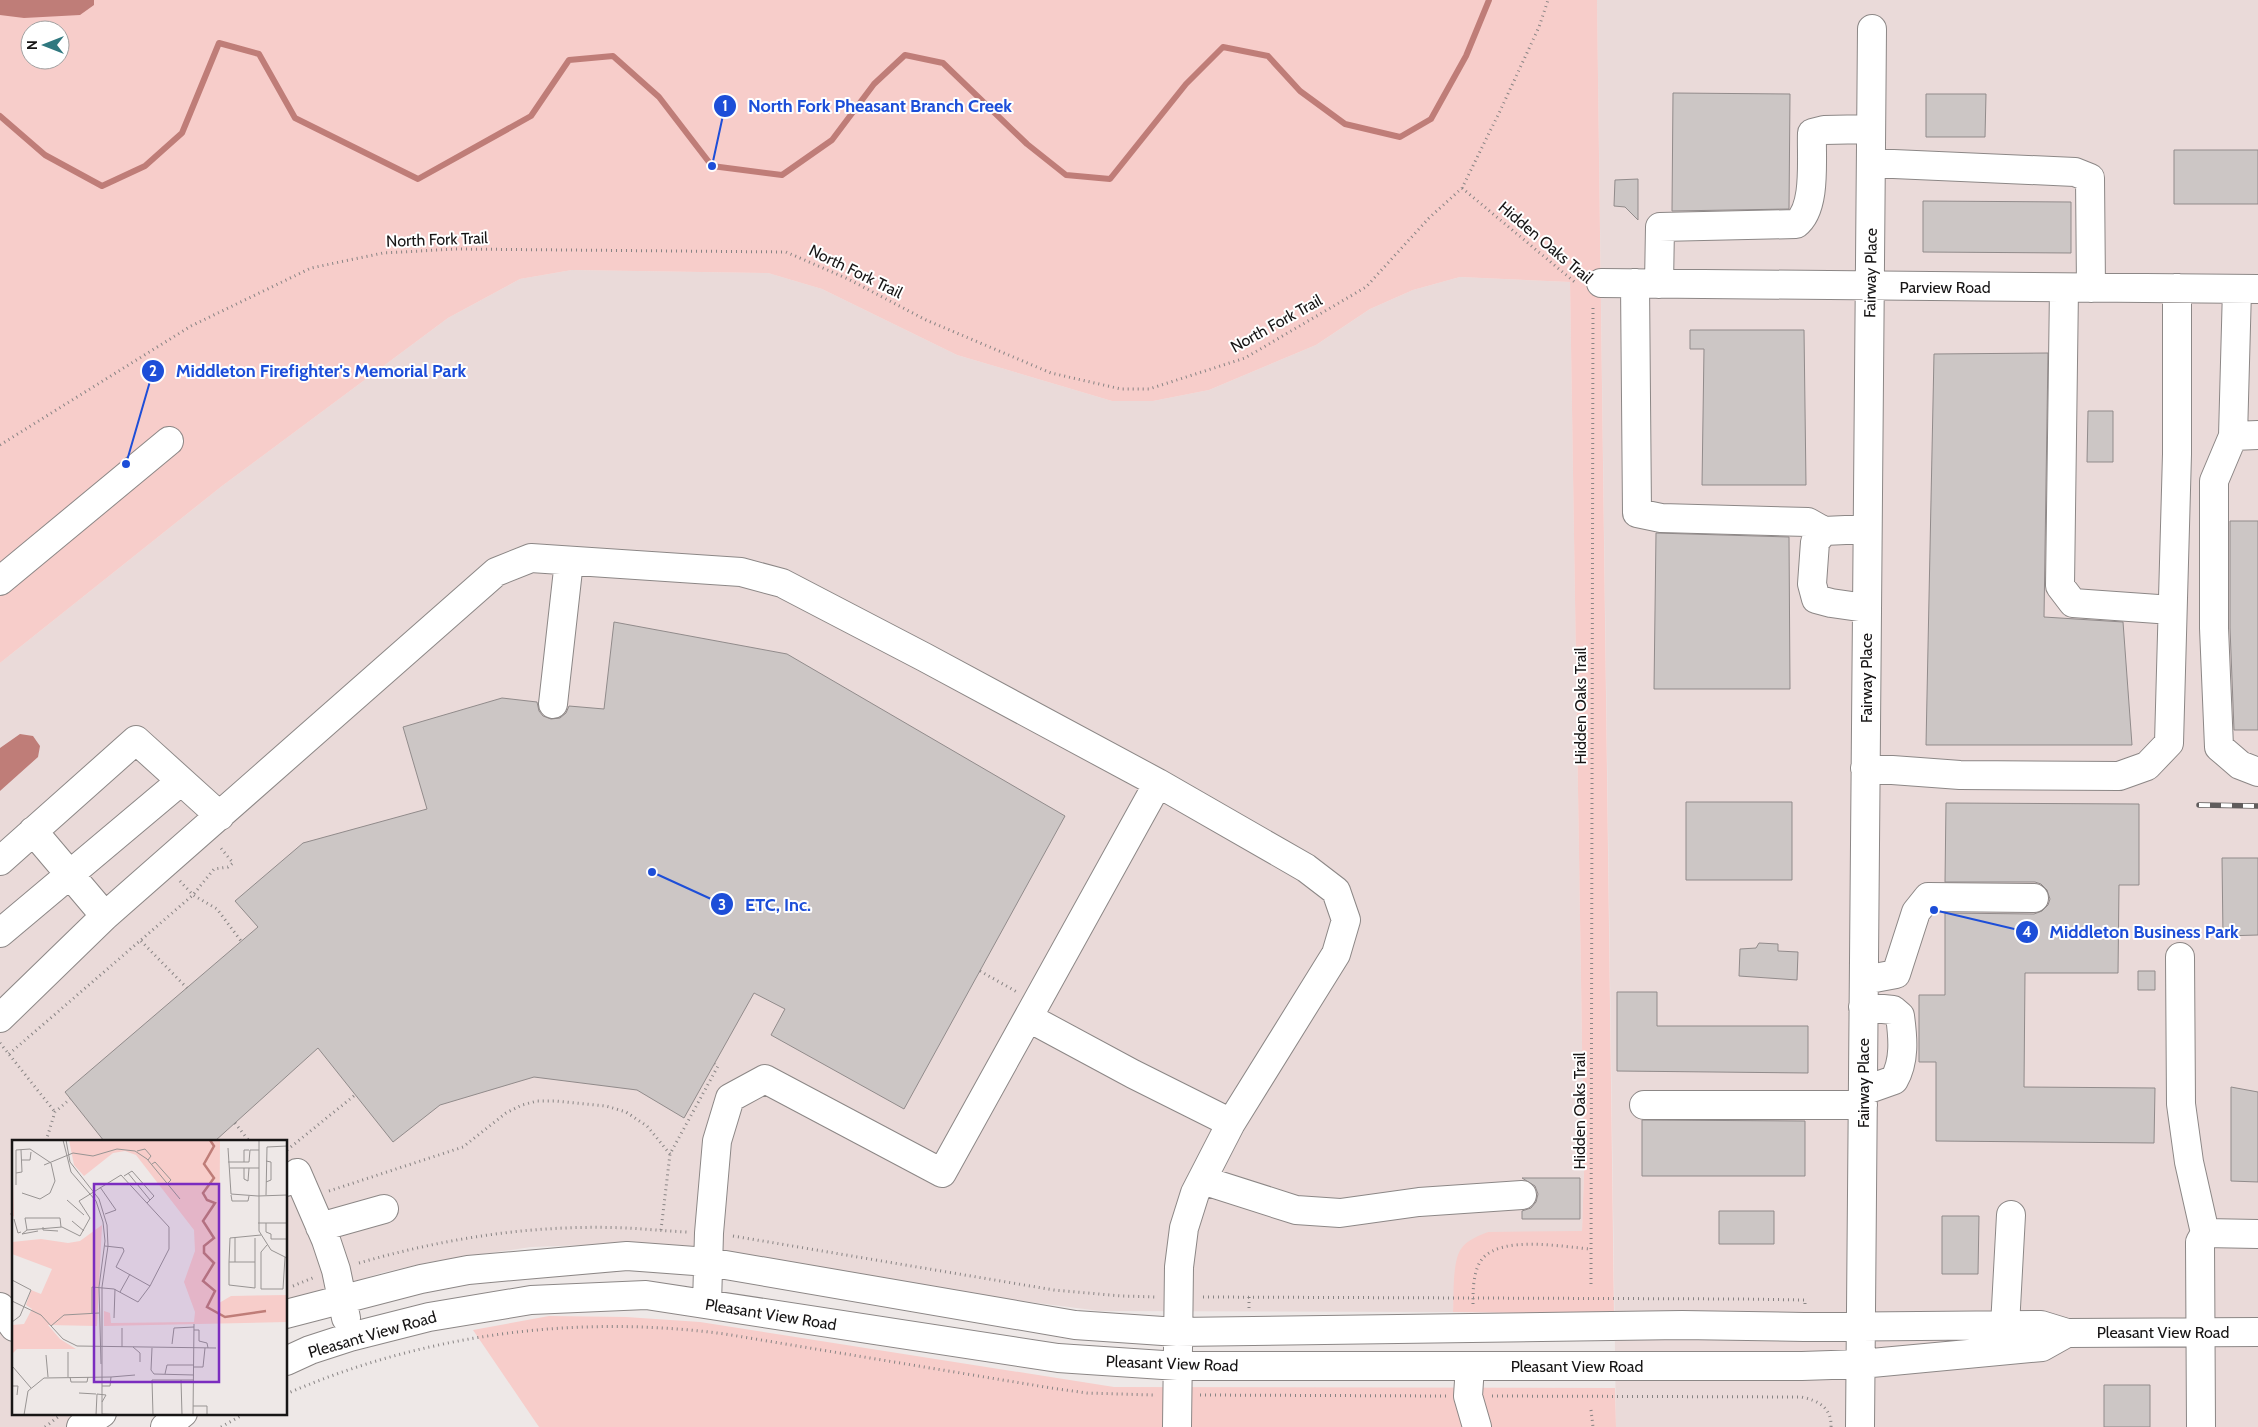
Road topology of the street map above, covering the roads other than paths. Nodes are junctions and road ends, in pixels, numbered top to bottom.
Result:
1 (1872, 29) dead end
2 (1871, 129) junction
3 (1871, 163) junction
4 (1647, 284) junction
5 (1870, 286) junction
6 (2077, 288) junction
7 (2177, 288) junction
8 (1591, 289) road end
9 (2247, 289) edge
10 (2246, 436) edge
11 (169, 441) dead end
12 (1867, 529) junction
13 (1824, 531) junction
14 (569, 561) junction
15 (0, 581) edge
16 (1866, 608) junction
17 (2172, 610) junction
18 (553, 704) dead end
19 (1865, 768) junction
20 (2258, 772) edge
21 (181, 781) junction
22 (1158, 783) junction
23 (212, 822) junction
24 (33, 831) junction
25 (0, 861) edge
26 (70, 874) junction
27 (2034, 898) dead end
28 (105, 916) junction
29 (0, 933) edge
30 (2180, 957) dead end
31 (1864, 980) junction
32 (1863, 1007) junction
33 (1033, 1010) junction
34 (0, 1018) edge
35 (1862, 1098) junction
36 (1644, 1105) dead end
37 (1231, 1123) junction
38 (1202, 1180) junction
39 (288, 1181) edge
40 (1522, 1195) dead end
41 (384, 1209) dead end
42 (2011, 1215) dead end
43 (320, 1227) junction
44 (2206, 1233) junction
45 (2258, 1234) edge
46 (708, 1262) junction
47 (341, 1300) junction
48 (707, 1304) junction
49 (0, 1307) edge
50 (288, 1313) edge
51 (12, 1324) edge
52 (1861, 1326) junction
53 (2005, 1326) junction
54 (1177, 1332) junction
55 (2202, 1332) junction
56 (2258, 1332) edge
57 (2067, 1333) junction
58 (350, 1337) junction
59 (288, 1360) edge
60 (1861, 1364) junction
61 (1178, 1366) junction
62 (1470, 1366) junction
63 (182, 1414) edge
64 (165, 1427) edge
65 (1177, 1427) edge
66 (1477, 1427) edge
67 (1860, 1427) edge
68 (2201, 1427) edge

1 - 2 street, Fairway Place
2 - 3 street, Fairway Place
2 - 4 street
3 - 5 street, Fairway Place
3 - 6 street
4 - 5 street, Parview Road
4 - 8 street, Parview Road
4 - 13 street
5 - 6 street, Parview Road
5 - 12 street, Fairway Place
6 - 7 street, Parview Road
6 - 17 street
7 - 9 street, Parview Road
7 - 17 street
9 - 10 street
10 - 20 street
11 - 15 street
12 - 13 street
12 - 16 street, Fairway Place
13 - 16 street
14 - 18 street
14 - 22 street
14 - 23 street
16 - 19 street, Fairway Place
17 - 19 street
19 - 31 street, Fairway Place
21 - 23 street
21 - 24 street
21 - 26 street
22 - 33 street
22 - 37 street
23 - 28 street
24 - 25 street
24 - 26 street
26 - 28 street
26 - 29 street
27 - 31 street
28 - 34 street
30 - 44 street
31 - 32 street, Fairway Place
32 - 35 street, Fairway Place
32 - 35 street
33 - 37 street
33 - 46 street
35 - 36 street
35 - 52 street, Fairway Place
37 - 38 street
38 - 40 street
38 - 54 street
39 - 43 street
41 - 43 street
42 - 53 street
43 - 47 street
44 - 45 street
44 - 55 street
46 - 47 street, Pleasant View Road
46 - 48 street
46 - 54 street, Pleasant View Road
47 - 50 street, Pleasant View Road
47 - 58 street
48 - 58 street, Pleasant View Road
48 - 61 street, Pleasant View Road
49 - 51 street
52 - 53 street, Pleasant View Road
52 - 54 street, Pleasant View Road
52 - 60 street, Fairway Place
53 - 57 street, Pleasant View Road
54 - 61 street
55 - 56 street, Pleasant View Road
55 - 57 street, Pleasant View Road
55 - 68 street
57 - 60 street, Pleasant View Road
58 - 59 street, Pleasant View Road
60 - 62 street, Pleasant View Road
60 - 67 street, Fairway Place
61 - 62 street, Pleasant View Road
61 - 65 street
62 - 66 street
63 - 64 street

